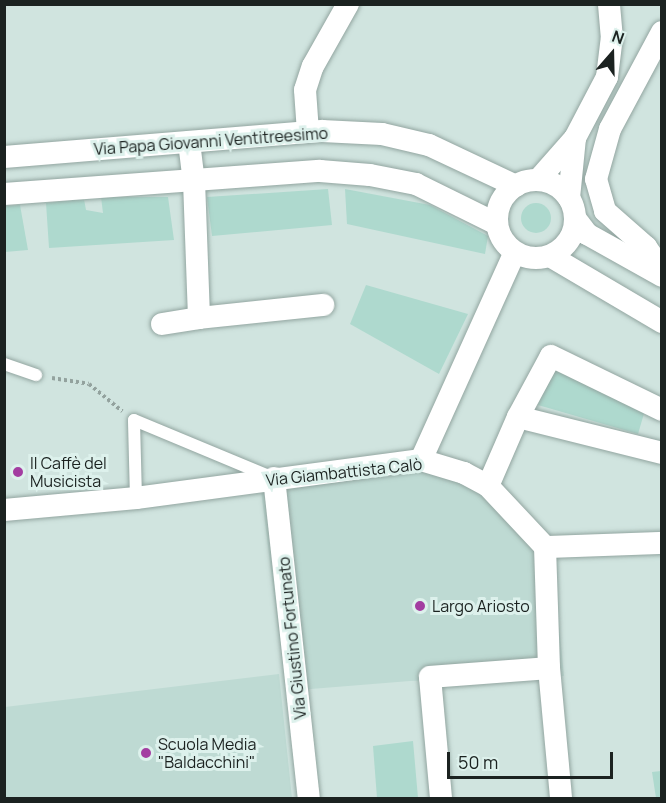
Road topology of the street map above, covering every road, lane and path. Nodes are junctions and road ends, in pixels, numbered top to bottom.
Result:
1 (348, 4) edge
2 (609, 4) edge
3 (662, 32) edge
4 (308, 132) junction
5 (576, 138) junction
6 (189, 142) junction
7 (4, 157) edge
8 (538, 180) junction
9 (194, 181) junction
10 (516, 186) junction
11 (4, 194) edge
12 (572, 208) junction
13 (497, 224) junction
14 (515, 252) junction
15 (550, 255) junction
16 (662, 270) edge
17 (662, 276) edge
18 (323, 305) dead end
19 (199, 318) junction
20 (662, 322) edge
21 (162, 324) dead end
22 (4, 364) edge
23 (36, 375) joint
24 (662, 410) edge
25 (519, 417) junction
26 (134, 420) junction
27 (662, 453) edge
28 (421, 460) junction
29 (274, 478) junction
30 (488, 486) junction
31 (136, 498) junction
32 (4, 510) edge
33 (662, 543) edge
34 (545, 547) junction
35 (549, 668) junction
36 (309, 798) edge
37 (441, 798) edge
38 (561, 798) edge

1 - 4 street
2 - 5 street
3 - 16 street
4 - 6 street, Via Papa Giovanni Ventitreesimo
4 - 10 street, Via Papa Giovanni Ventitreesimo
5 - 8 street
5 - 12 street
6 - 7 street, Via Papa Giovanni Ventitreesimo
6 - 9 street
8 - 10 street
8 - 12 street
9 - 11 street
9 - 13 street
9 - 19 street
10 - 13 street
12 - 15 street
12 - 17 street
13 - 14 street
14 - 15 street
14 - 28 street
15 - 20 street
18 - 19 street
19 - 21 street
22 - 23 lane
23 - 26 path
24 - 25 street
25 - 27 street
25 - 30 street
26 - 29 lane
26 - 31 lane
28 - 29 street, Via Giambattista Calò
28 - 30 street, Via Giambattista Calò
29 - 31 street, Via Giambattista Calò
29 - 36 street, Via Giustino Fortunato
30 - 34 street, Via Giambattista Calò
31 - 32 street, Via Giambattista Calò
33 - 34 street
34 - 35 street
35 - 37 street
35 - 38 street

